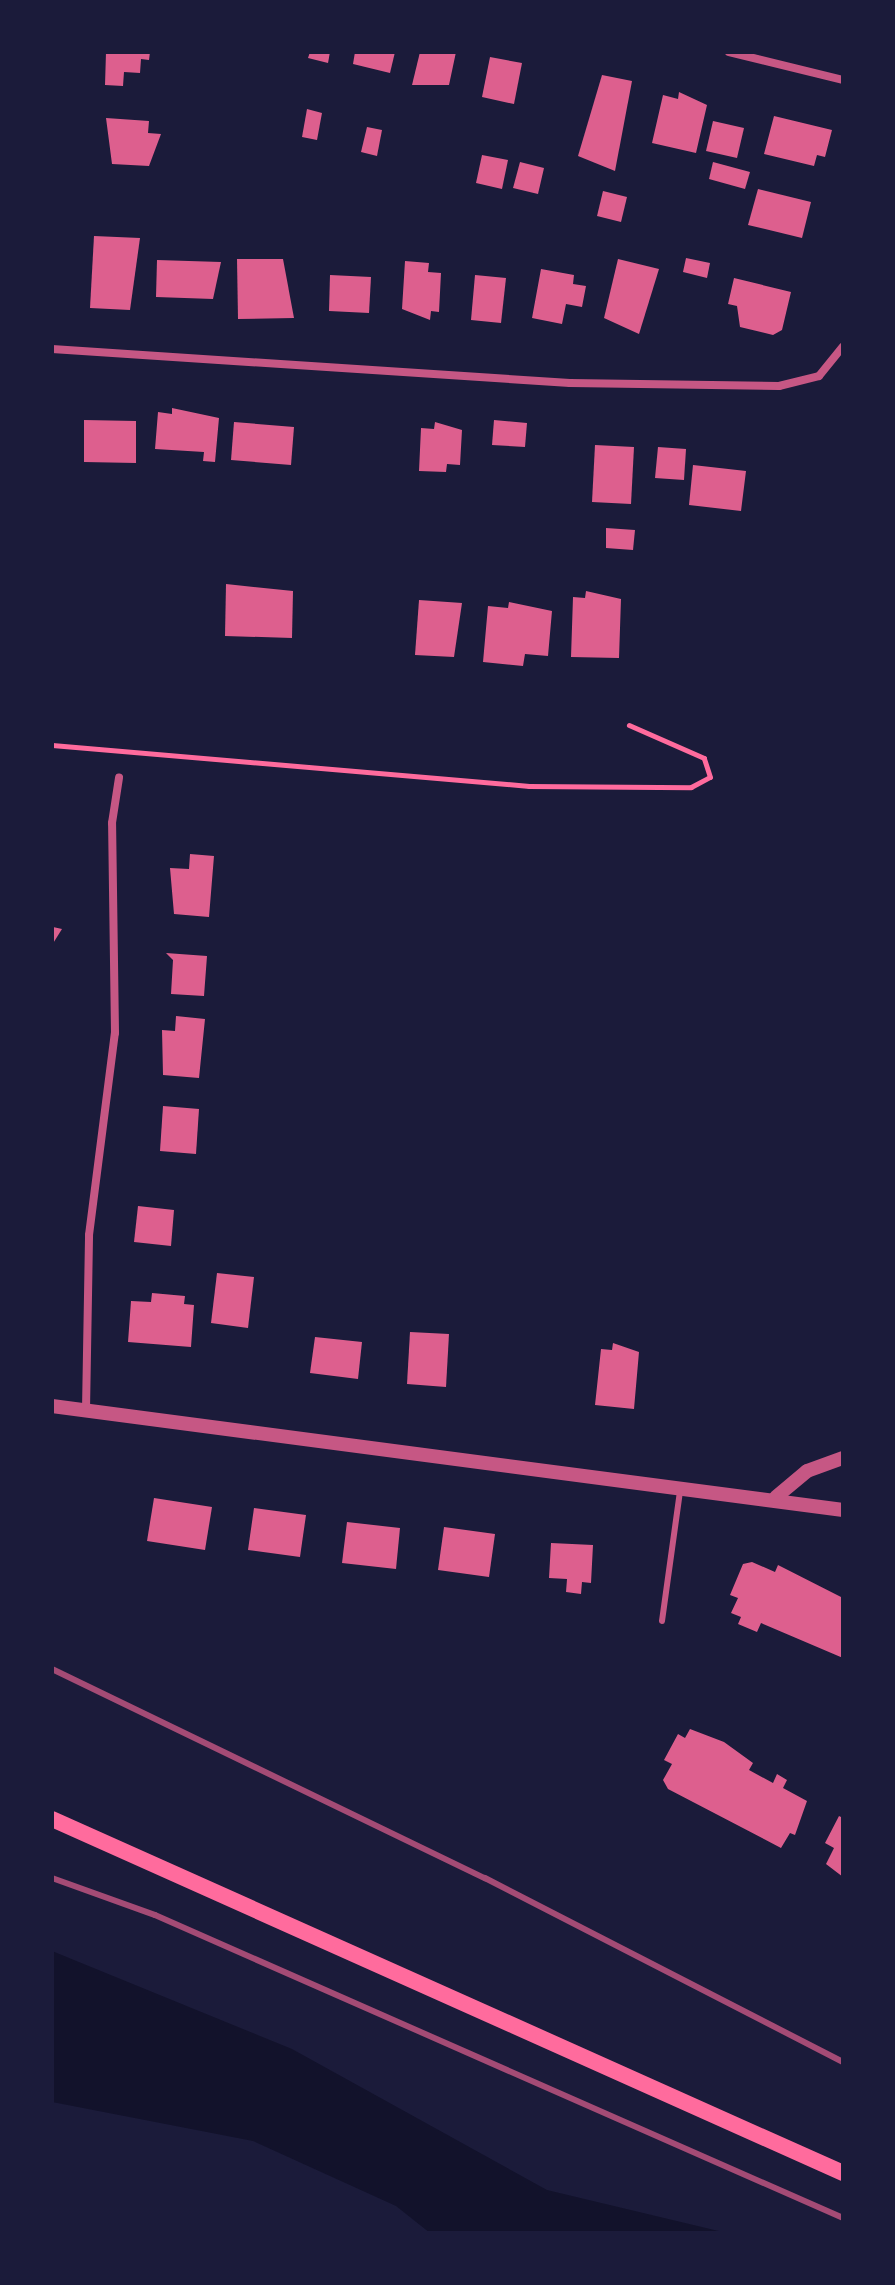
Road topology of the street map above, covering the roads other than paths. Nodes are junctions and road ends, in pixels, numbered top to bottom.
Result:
1 (729, 52) edge
2 (843, 80) edge
3 (843, 346) edge
4 (52, 349) edge
5 (119, 778) dead end
6 (52, 1406) edge
7 (86, 1410) junction
8 (843, 1458) edge
9 (681, 1484) junction
10 (776, 1497) junction
11 (843, 1510) edge
12 (662, 1621) dead end
13 (52, 1819) edge
14 (843, 2173) edge

1 - 2 street
3 - 4 street
5 - 7 street
6 - 7 street
7 - 9 street
8 - 10 street
9 - 10 street
9 - 12 lane
10 - 11 street
13 - 14 main road

